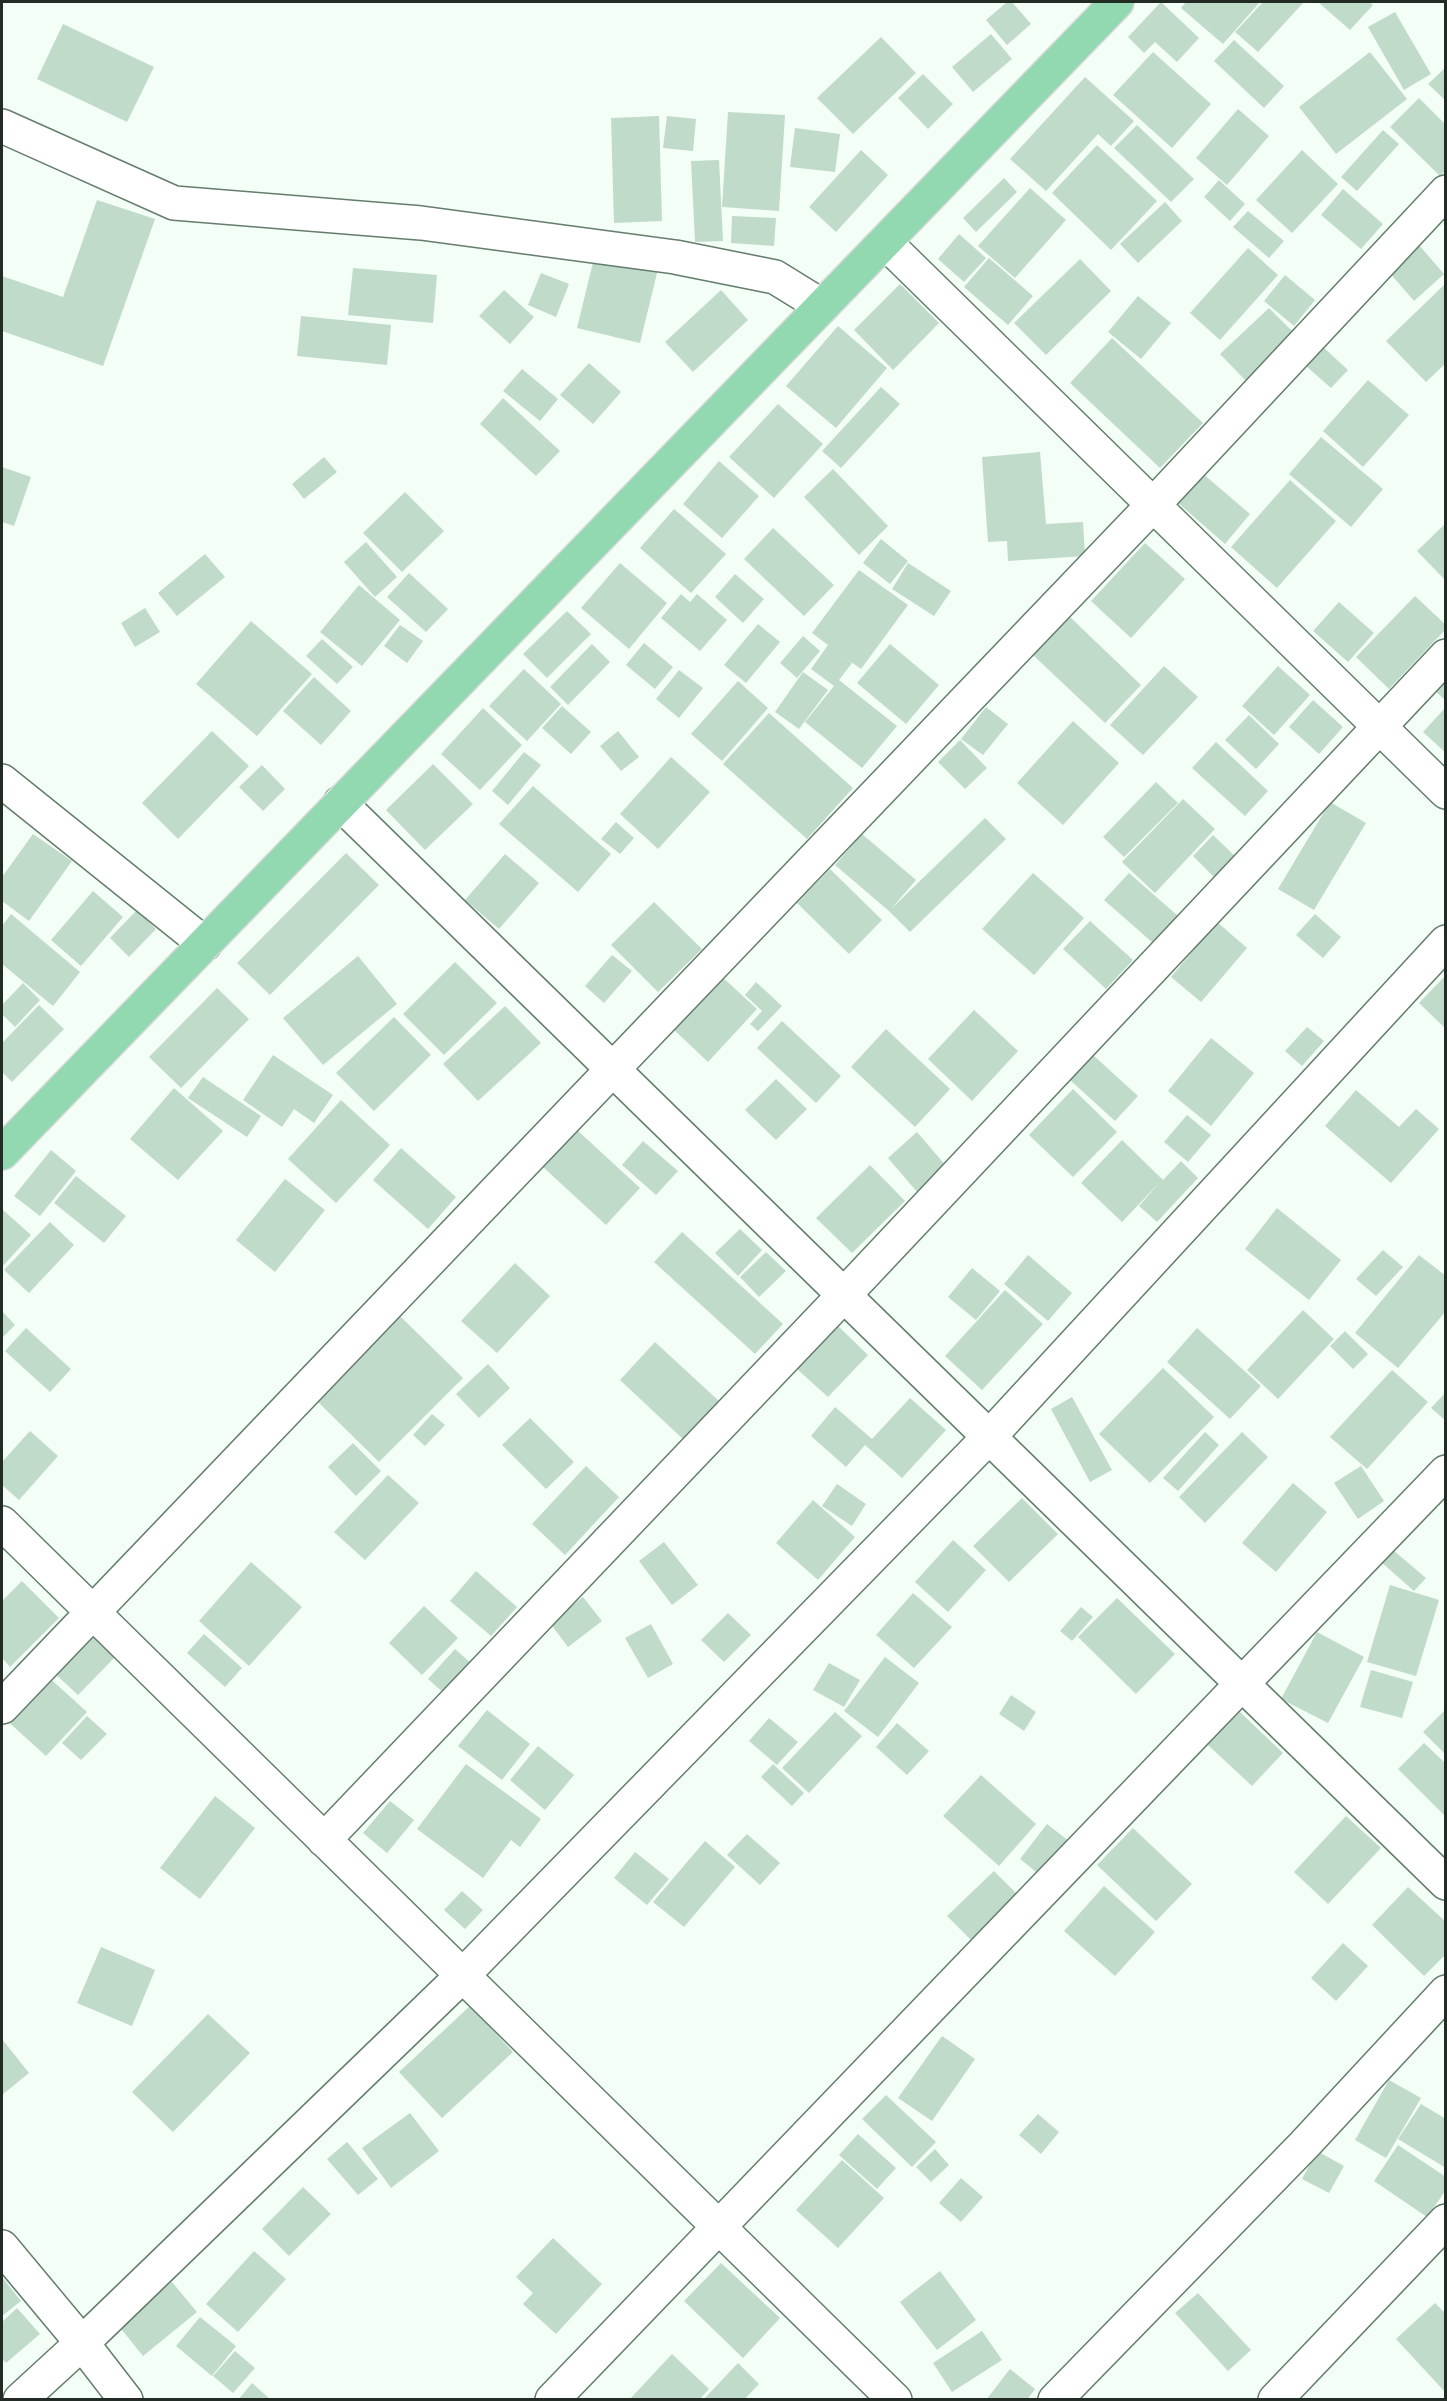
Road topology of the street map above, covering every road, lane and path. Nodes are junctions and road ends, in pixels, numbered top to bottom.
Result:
1 (1117, 2) edge
2 (2, 126) edge
3 (1446, 192) edge
4 (885, 242) junction
5 (822, 306) junction
6 (1153, 505) junction
7 (1446, 656) edge
8 (1380, 728) junction
9 (2, 781) edge
10 (1446, 792) edge
11 (340, 803) junction
12 (1446, 942) edge
13 (205, 944) junction
14 (613, 1069) junction
15 (2, 1153) edge
16 (844, 1295) junction
17 (989, 1437) junction
18 (1446, 1472) edge
19 (2, 1523) edge
20 (91, 1611) junction
21 (1242, 1683) junction
22 (2, 1707) edge
23 (324, 1839) junction
24 (1446, 1883) edge
25 (463, 1976) junction
26 (1446, 1992) edge
27 (1446, 2221) edge
28 (718, 2226) junction
29 (2, 2247) edge
30 (82, 2343) junction
31 (20, 2400) edge
32 (126, 2400) edge
33 (552, 2400) edge
34 (895, 2400) edge
35 (1055, 2400) edge
36 (1275, 2400) edge

1 - 4 main road
2 - 5 street
3 - 6 street
4 - 5 main road
4 - 6 street
5 - 11 main road
6 - 8 street
6 - 14 street
7 - 8 street
8 - 10 street
8 - 16 street
9 - 13 street
11 - 13 main road
11 - 14 street
12 - 17 street
13 - 15 main road
14 - 16 street
14 - 20 street
16 - 17 street
16 - 23 street
17 - 21 street
17 - 25 street
18 - 21 street
19 - 20 street
20 - 22 street
20 - 23 street
21 - 24 street
21 - 28 street
23 - 25 street
25 - 28 street
25 - 30 street
26 - 35 street
27 - 36 street
28 - 33 street
28 - 34 street
29 - 30 street
30 - 31 street
30 - 32 street

